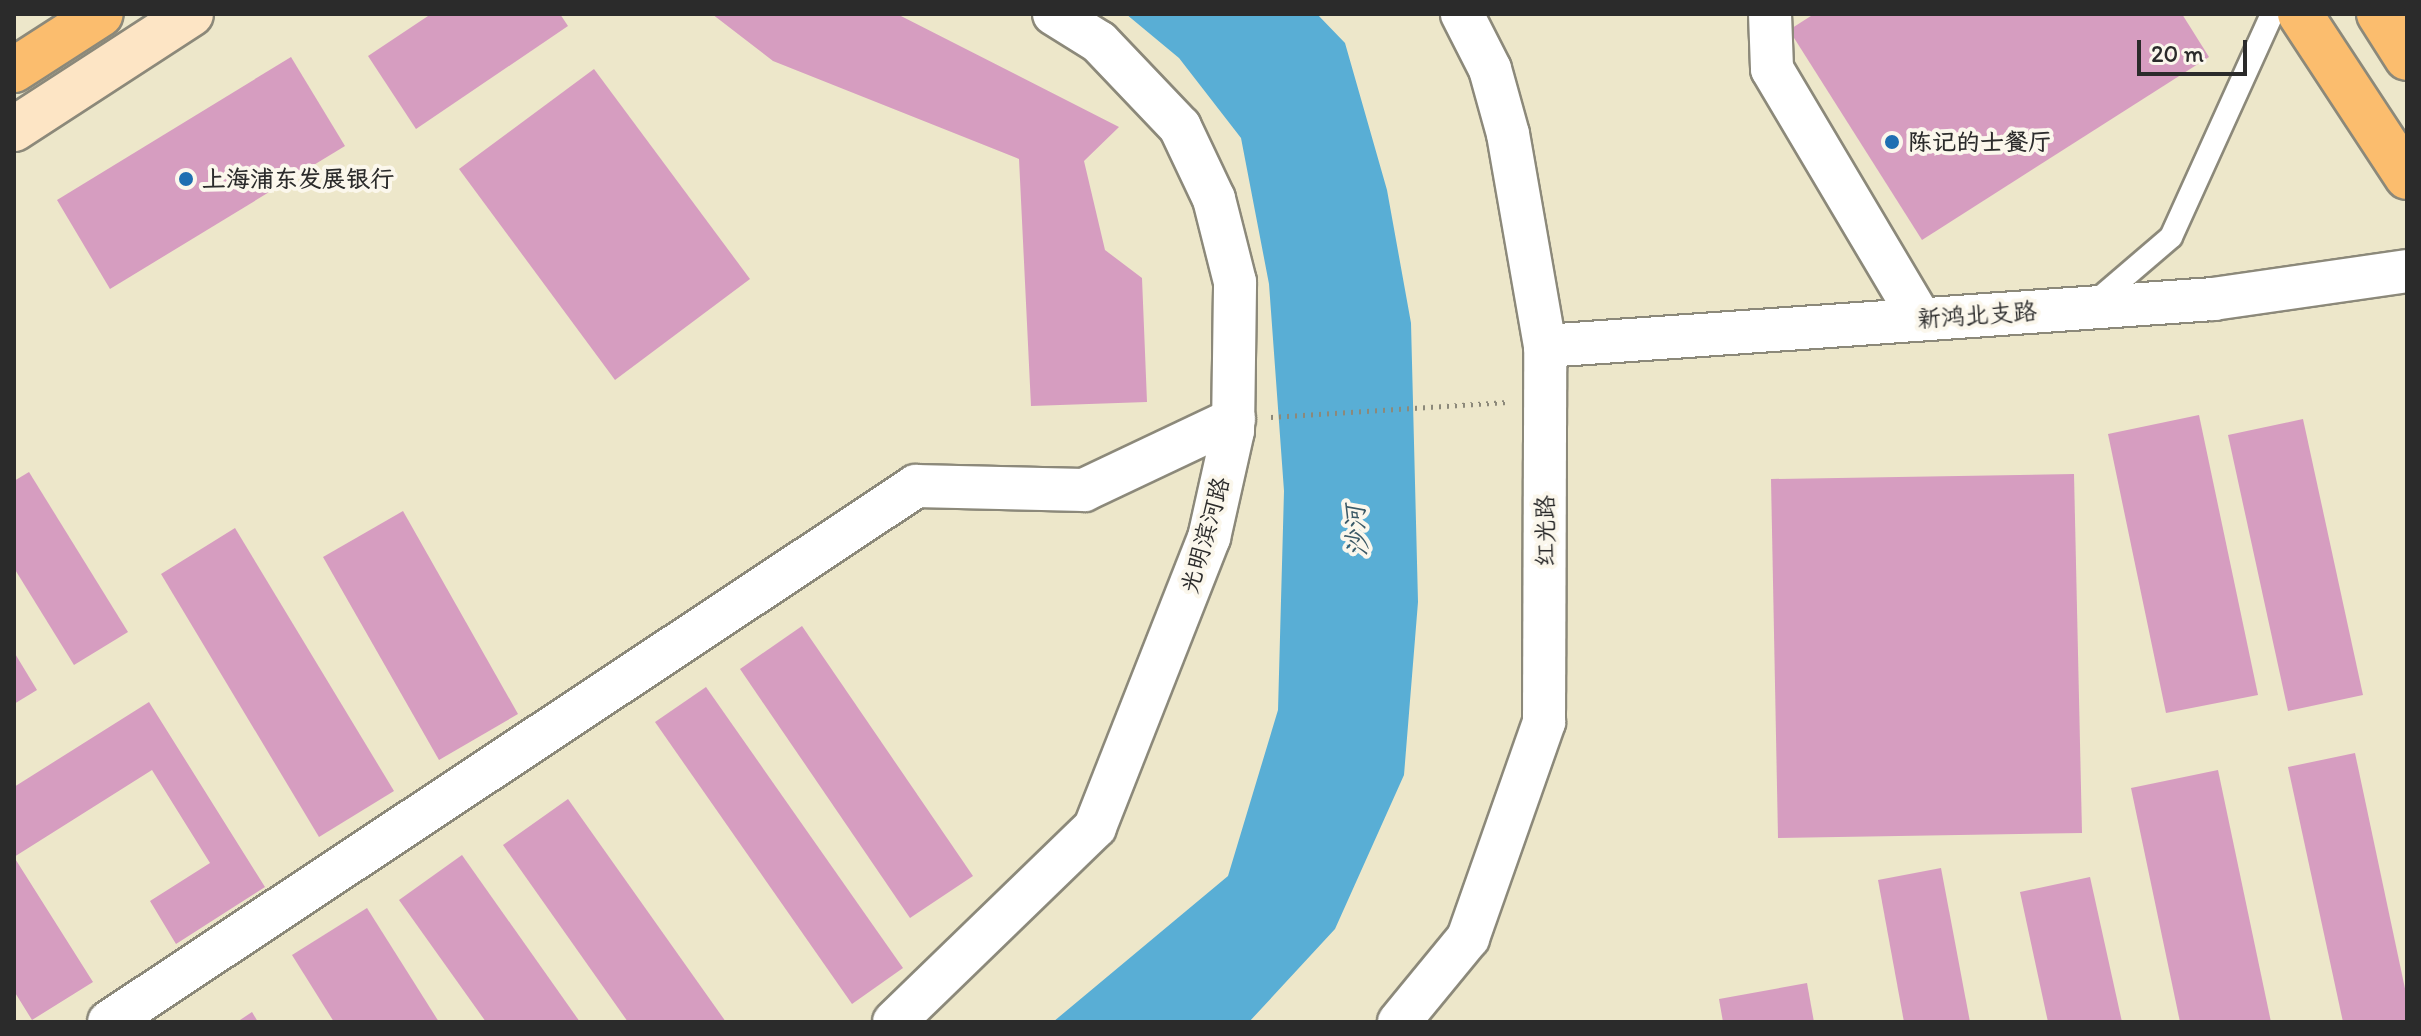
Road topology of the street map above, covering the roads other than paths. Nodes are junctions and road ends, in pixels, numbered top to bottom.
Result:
1 (101, 14) edge
2 (191, 14) edge
3 (1054, 14) edge
4 (1462, 14) edge
5 (1770, 14) edge
6 (2272, 14) edge
7 (2300, 14) edge
8 (2379, 14) edge
9 (2407, 58) edge
10 (14, 70) edge
11 (14, 129) edge
12 (2407, 177) edge
13 (2407, 271) edge
14 (2088, 307) junction
15 (1920, 318) junction
16 (1545, 346) junction
17 (1234, 419) junction
18 (109, 1022) edge
19 (894, 1022) edge
20 (1399, 1022) edge

1 - 10 main road
2 - 11 main road
3 - 17 street, 光明滨河路
4 - 16 street, 红光路
5 - 15 street
6 - 14 lane
7 - 12 main road
8 - 9 main road
13 - 14 street, 新鸿北支路
14 - 15 street, 新鸿北支路
15 - 16 street, 新鸿北支路
16 - 20 street, 红光路
17 - 18 street
17 - 19 street, 光明滨河路

